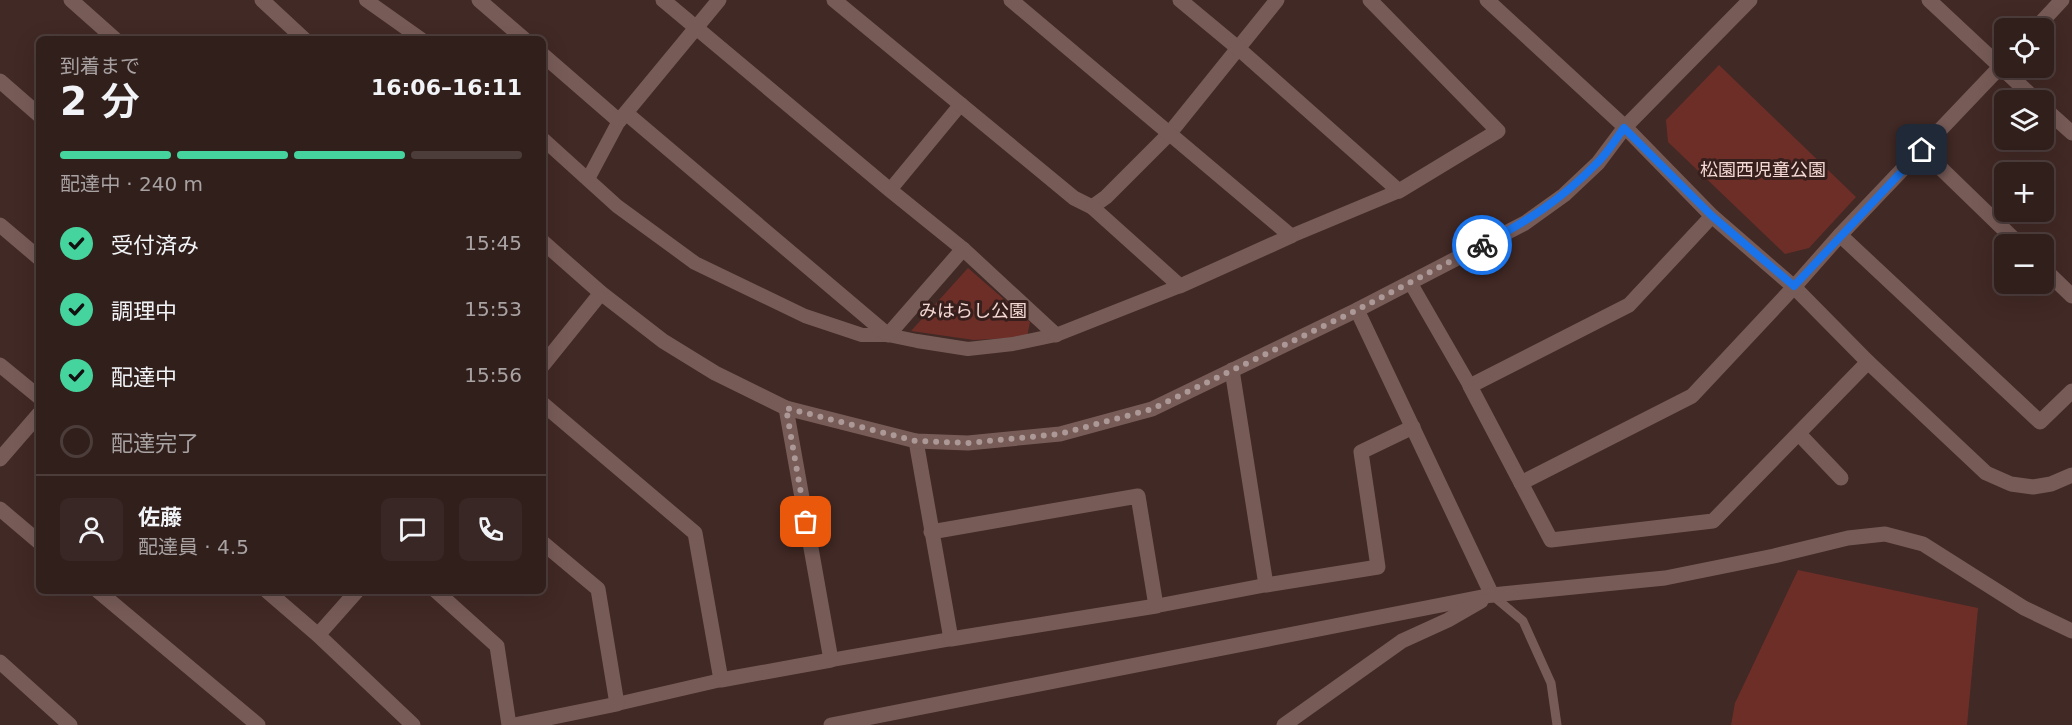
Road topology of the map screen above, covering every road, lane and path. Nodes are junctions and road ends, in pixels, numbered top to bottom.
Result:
1 (71, 0) edge
2 (262, 0) edge
3 (366, 0) edge
4 (479, 0) edge
5 (663, 0) edge
6 (719, 0) edge
7 (834, 0) edge
8 (1011, 0) edge
9 (1180, 0) edge
10 (1277, 0) edge
11 (1370, 0) edge
12 (1487, 0) edge
13 (1750, 0) edge
14 (1929, 0) edge
15 (2062, 0) edge
16 (2045, 18) edge
17 (695, 27) junction
18 (112, 36) edge
19 (301, 36) edge
20 (417, 36) edge
21 (521, 36) edge
22 (1239, 49) junction
23 (546, 57) edge
24 (1994, 58) edge
25 (1994, 74) edge
26 (2015, 78) edge
27 (0, 81) edge
28 (2026, 90) edge
29 (961, 104) junction
30 (36, 112) edge
31 (623, 117) junction
32 (2054, 117) edge
33 (1624, 128) junction
34 (1169, 134) junction
35 (2072, 134) edge
36 (546, 142) edge
37 (1922, 150) junction
38 (588, 179) junction
39 (890, 190) junction
40 (1399, 191) junction
41 (1092, 207) junction
42 (1712, 216) junction
43 (0, 225) edge
44 (2009, 234) edge
45 (1840, 235) junction
46 (1290, 236) junction
47 (546, 245) edge
48 (963, 249) junction
49 (36, 255) edge
50 (2054, 279) edge
51 (1410, 282) junction
52 (1180, 286) junction
53 (1794, 286) junction
54 (601, 293) junction
55 (2072, 296) edge
56 (1357, 310) junction
57 (888, 334) junction
58 (1056, 335) junction
59 (546, 360) edge
60 (1868, 362) junction
61 (0, 365) edge
62 (1232, 370) junction
63 (1470, 386) junction
64 (2072, 391) edge
65 (36, 395) edge
66 (546, 407) edge
67 (786, 408) junction
68 (36, 417) edge
69 (1413, 426) junction
70 (1798, 434) junction
71 (916, 441) junction
72 (0, 459) edge
73 (2072, 475) edge
74 (1841, 478) dead end
75 (1521, 483) junction
76 (0, 509) edge
77 (931, 532) junction
78 (36, 539) edge
79 (546, 546) edge
80 (1266, 585) junction
81 (102, 594) edge
82 (270, 594) edge
83 (354, 594) edge
84 (439, 594) edge
85 (1492, 595) junction
86 (1156, 606) junction
87 (2072, 631) edge
88 (318, 635) junction
89 (951, 639) junction
90 (831, 660) junction
91 (0, 662) edge
92 (721, 680) junction
93 (617, 704) junction
94 (70, 725) edge
95 (258, 725) edge
96 (413, 725) edge
97 (509, 725) edge
98 (514, 725) edge
99 (831, 725) edge
100 (1284, 725) edge
101 (1557, 725) edge

1 - 18 street
2 - 19 street
3 - 20 street
4 - 21 street
5 - 17 street
6 - 17 street
7 - 29 street
8 - 34 street
9 - 22 street
10 - 22 street
11 - 40 street
12 - 33 street
13 - 33 street
14 - 24 street
15 - 16 street
17 - 31 street
17 - 39 street
22 - 34 street
22 - 40 street
23 - 31 street
25 - 37 street
26 - 28 street
27 - 30 street
29 - 39 street
29 - 41 street
31 - 38 street
31 - 57 street
32 - 35 street
33 - 42 street
33 - 51 street
34 - 41 street
34 - 46 street
36 - 38 street
37 - 44 street
37 - 45 street
38 - 57 street
39 - 48 street
40 - 46 street
41 - 52 street
42 - 53 street
42 - 63 street
43 - 49 street
45 - 53 street
45 - 64 street
46 - 52 street
47 - 54 street
48 - 57 street
48 - 58 street
50 - 55 street
51 - 56 street
51 - 63 street
52 - 58 street
53 - 60 street
53 - 75 street
54 - 59 street
54 - 67 street
56 - 62 street
56 - 69 street
57 - 58 street
60 - 70 street
60 - 73 street
61 - 65 street
62 - 71 street
62 - 80 street
63 - 75 street
66 - 92 street
67 - 71 street
67 - 90 street
68 - 72 street
69 - 80 street
69 - 85 street
70 - 74 street
70 - 75 street
71 - 77 street
76 - 78 street
77 - 86 street
77 - 89 street
79 - 93 street
80 - 86 street
81 - 95 street
82 - 88 street
83 - 88 street
84 - 97 street
85 - 87 street
85 - 99 street
85 - 100 street
85 - 101 lane
86 - 89 street
88 - 96 street
89 - 90 street
90 - 92 street
91 - 94 street
92 - 93 street
93 - 98 street

